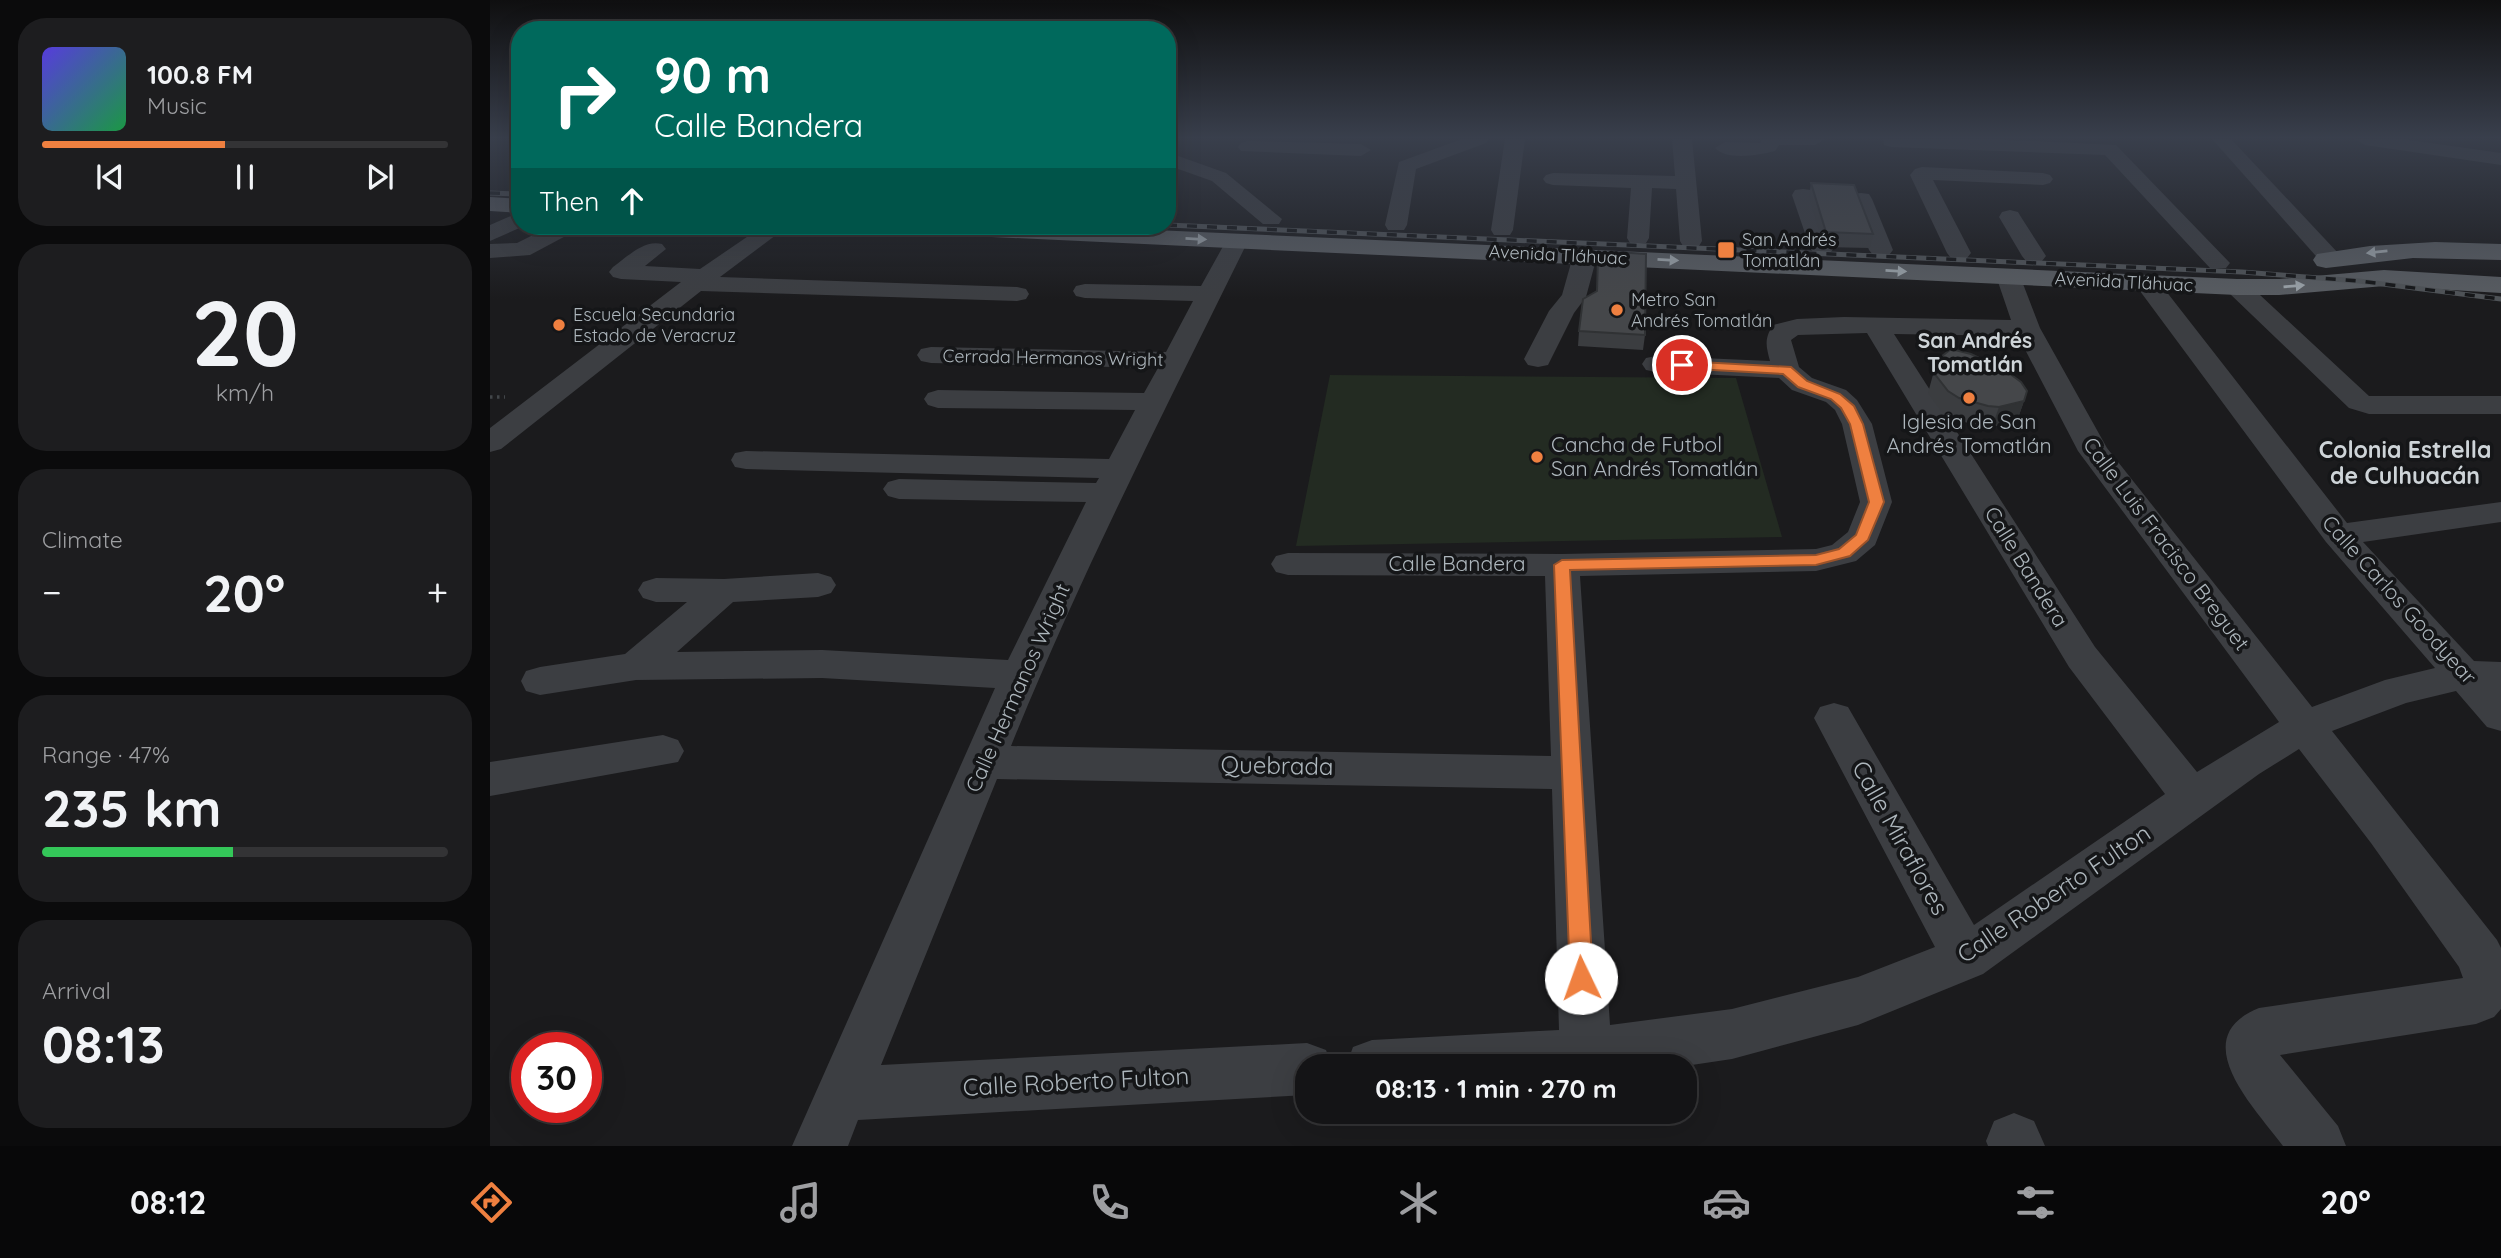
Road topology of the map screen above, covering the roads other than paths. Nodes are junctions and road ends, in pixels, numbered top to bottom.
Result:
1 (1256, 192) edge
2 (1402, 192) edge
3 (1507, 192) edge
4 (1641, 192) edge
5 (1687, 192) edge
6 (1929, 192) edge
7 (2153, 192) edge
8 (2270, 192) edge
9 (1803, 195) dead end
10 (1861, 199) edge
11 (490, 204) edge
12 (511, 205) edge
13 (1176, 214) edge
14 (2010, 217) dead end
15 (1271, 219) junction
16 (511, 224) edge
17 (1396, 225) junction
18 (2501, 228) edge
19 (1502, 230) junction
20 (490, 234) edge
21 (550, 235) edge
22 (764, 235) edge
23 (1105, 235) edge
24 (1638, 238) junction
25 (1438, 239) junction
26 (1237, 241) junction
27 (1691, 241) junction
28 (2445, 247) junction
29 (1822, 248) junction
30 (654, 249) dead end
31 (1881, 250) junction
32 (490, 251) edge
33 (2501, 252) edge
34 (1959, 253) junction
35 (1585, 256) junction
36 (2034, 256) junction
37 (2331, 259) junction
38 (2218, 262) junction
39 (2008, 276) junction
40 (700, 280) junction
41 (2146, 282) junction
42 (2495, 284) edge
43 (2237, 287) junction
44 (1084, 291) dead end
45 (1017, 294) dead end
46 (1209, 294) junction
47 (1875, 325) junction
48 (2027, 328) junction
49 (931, 355) dead end
50 (1538, 359) dead end
51 (1175, 360) junction
52 (1656, 364) dead end
53 (1786, 370) junction
54 (937, 398) dead end
55 (1154, 402) junction
56 (2501, 405) edge
57 (490, 443) edge
58 (746, 460) dead end
59 (1113, 481) junction
60 (899, 489) dead end
61 (2501, 512) edge
62 (2338, 535) junction
63 (1288, 564) dead end
64 (1562, 565) junction
65 (818, 586) dead end
66 (656, 590) dead end
67 (724, 591) junction
68 (636, 666) junction
69 (2483, 675) edge
70 (1020, 676) junction
71 (540, 681) dead end
72 (2501, 716) edge
73 (1834, 718) dead end
74 (2306, 724) junction
75 (663, 751) dead end
76 (984, 762) junction
77 (1570, 773) junction
78 (490, 779) edge
79 (2193, 798) junction
80 (1966, 958) junction
81 (1586, 1054) joint
82 (1295, 1070) edge
83 (844, 1094) junction
84 (820, 1146) edge
85 (2318, 1146) edge

1 - 15 street
2 - 17 street
3 - 19 street
4 - 24 street
5 - 27 street
6 - 34 street
7 - 38 street
8 - 37 street
9 - 29 street
10 - 31 street
11 - 12 main road
13 - 15 main road, Avenida Tláhuac
14 - 36 street
15 - 17 main road, Avenida Tláhuac
16 - 20 street
17 - 25 main road, Avenida Tláhuac
18 - 28 main road
19 - 24 main road, Avenida Tláhuac
19 - 25 main road, Avenida Tláhuac
21 - 32 street
22 - 40 street
23 -> 26 main road, Avenida Tláhuac
24 - 27 main road, Avenida Tláhuac
25 - 26 main road, Avenida Tláhuac
25 - 35 main road, Avenida Tláhuac
26 - 46 street, Calle Hermanos Wright
27 - 29 main road, Avenida Tláhuac
28 - 33 main road, Avenida Tláhuac
28 -> 37 main road, Avenida Tláhuac
28 - 42 main road
29 - 31 main road, Avenida Tláhuac
30 - 40 street
31 - 34 main road, Avenida Tláhuac
34 - 36 main road, Avenida Tláhuac
35 -> 39 main road, Avenida Tláhuac
35 - 50 street
36 - 38 main road, Avenida Tláhuac
37 - 38 main road, Avenida Tláhuac
39 - 41 main road, Avenida Tláhuac
39 - 48 street, Calle Luis Fracisco Breguet
40 - 45 street
40 - 57 street
41 - 43 main road, Avenida Tláhuac
41 - 62 street, Calle Carlos Goodyear
43 -> 42 main road, Avenida Tláhuac
43 - 56 street
44 - 46 street
46 - 51 street, Calle Hermanos Wright
47 - 48 street
47 - 53 street
47 - 79 street, Calle Bandera
48 - 74 street, Calle Luis Fracisco Breguet
49 - 51 street, Cerrada Hermanos Wright
51 - 55 street, Calle Hermanos Wright
52 - 53 street
53 - 64 street, Calle Bandera
54 - 55 street
55 - 59 street, Calle Hermanos Wright
58 - 59 street
59 - 60 street
59 - 70 street, Calle Hermanos Wright
61 - 62 street
62 - 69 street, Calle Carlos Goodyear
63 - 64 street, Calle Bandera
64 - 77 street
65 - 67 street
66 - 67 street
67 - 68 street
68 - 70 street
68 - 71 street
69 - 72 street, Calle Carlos Goodyear
69 - 74 street, Calle Roberto Fulton
70 - 76 street, Calle Hermanos Wright
73 - 80 street, Calle Miraflores
74 - 79 street, Calle Roberto Fulton
74 - 85 street, Calle Luis Fracisco Breguet
75 - 78 street
76 - 77 street, Quebrada
76 - 83 street, Calle Hermanos Wright
77 - 81 street
79 - 80 street, Calle Roberto Fulton
80 - 81 street, Calle Roberto Fulton
82 - 83 street, Calle Roberto Fulton
83 - 84 street, Calle Hermanos Wright

